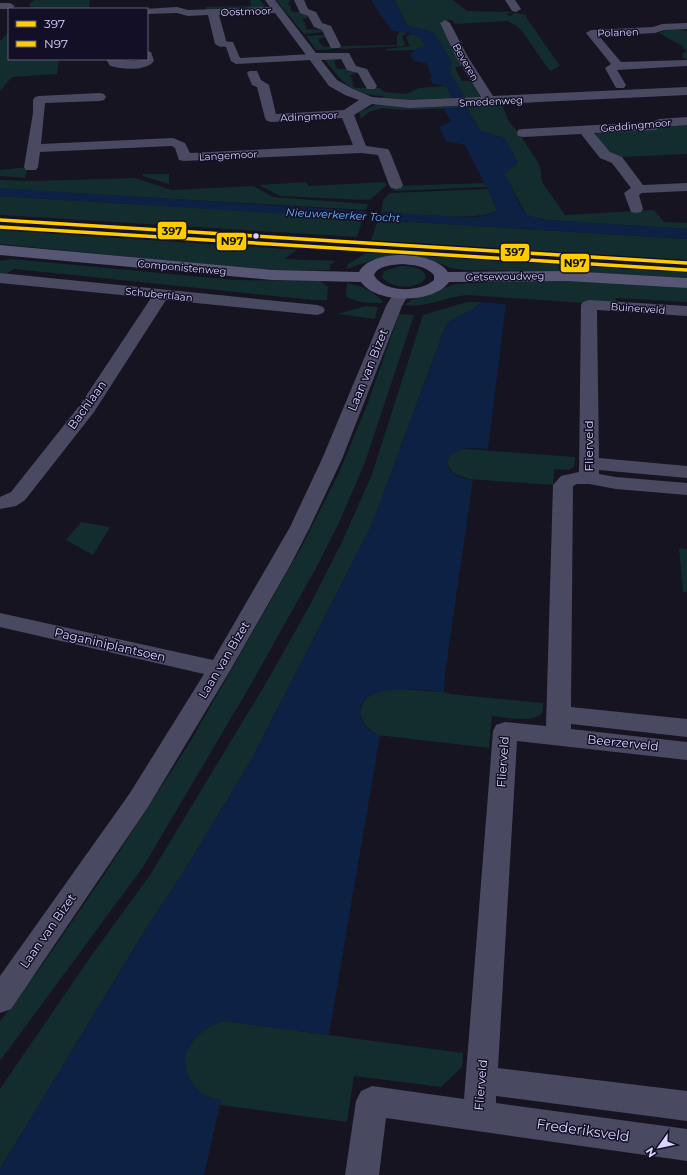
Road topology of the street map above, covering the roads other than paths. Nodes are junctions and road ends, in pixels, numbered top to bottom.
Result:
1 (270, 0) edge
2 (299, 0) edge
3 (510, 0) edge
4 (243, 2) dead end
5 (516, 9) dead end
6 (278, 10) junction
7 (148, 11) edge
8 (201, 12) junction
9 (213, 13) junction
10 (444, 23) dead end
11 (687, 26) edge
12 (330, 34) junction
13 (296, 35) junction
14 (221, 44) joint
15 (336, 46) dead end
16 (312, 57) junction
17 (112, 60) edge
18 (148, 60) edge
19 (687, 63) edge
20 (618, 66) junction
21 (251, 67) junction
22 (102, 81) dead end
23 (620, 85) dead end
24 (371, 86) dead end
25 (685, 93) edge
26 (370, 100) junction
27 (490, 101) junction
28 (54, 112) dead end
29 (39, 113) junction
30 (346, 114) junction
31 (687, 121) edge
32 (585, 130) junction
33 (523, 133) dead end
34 (33, 148) junction
35 (362, 149) junction
36 (31, 167) dead end
37 (396, 185) dead end
38 (687, 187) edge
39 (639, 189) junction
40 (636, 209) dead end
41 (1, 251) edge
42 (365, 277) junction
43 (442, 277) junction
44 (0, 278) edge
45 (687, 283) edge
46 (162, 294) junction
47 (401, 294) junction
48 (589, 305) joint
49 (317, 310) dead end
50 (687, 312) edge
51 (589, 471) junction
52 (687, 472) edge
53 (687, 489) edge
54 (0, 503) edge
55 (0, 620) edge
56 (220, 670) junction
57 (559, 725) junction
58 (687, 728) edge
59 (687, 751) edge
60 (0, 1000) edge
61 (482, 1080) junction
62 (687, 1106) edge
63 (479, 1116) junction
64 (687, 1144) edge
65 (362, 1175) edge

1 - 6 street, Smedenweg
2 - 12 street
3 - 5 street
4 - 8 street, Oostmoor
6 - 9 street, Oostmoor
6 - 13 street, Smedenweg
7 - 8 street, Oostmoor
8 - 9 street, Oostmoor
9 - 14 street, Oostmoor
10 - 27 street, Beveren
11 - 20 street, Polanen
12 - 13 street
12 - 15 street
13 - 16 street, Smedenweg
14 - 21 street
16 - 21 street
16 - 24 street
16 - 26 street, Smedenweg
17 - 18 street
19 - 20 street
20 - 23 street
21 - 30 street, Adingmoor
22 - 29 street
25 - 27 street, Smedenweg
26 - 27 street, Smedenweg
26 - 30 street, Adingmoor
28 - 29 street
29 - 34 street
30 - 35 street
31 - 32 street, Geddingmoor
32 - 33 street, Geddingmoor
32 - 39 street, Geddingmoor
34 - 35 street, Langemoor
34 - 36 street
35 - 37 street, Langemoor
38 - 39 street
39 - 40 street
41 - 42 main road, Componistenweg
42 - 43 main road
42 - 47 main road
43 - 45 main road, Getsewoudweg
43 - 47 main road
44 - 46 street, Schubertlaan
46 - 49 street, Schubertlaan
46 - 54 street, Bachlaan
47 - 56 street, Laan van Bizet
48 - 50 street, Buinerveld
48 - 51 street, Flierveld
51 - 52 street
51 - 53 street
51 - 57 street, Flierveld
55 - 56 street, Paganiniplantsoen
56 - 60 street, Laan van Bizet
57 - 58 street, Beerzerveld
57 - 59 street, Beerzerveld
57 - 61 street, Flierveld
61 - 62 street
61 - 63 street, Flierveld
63 - 64 street, Frederiksveld
63 - 65 street, Flierveld

